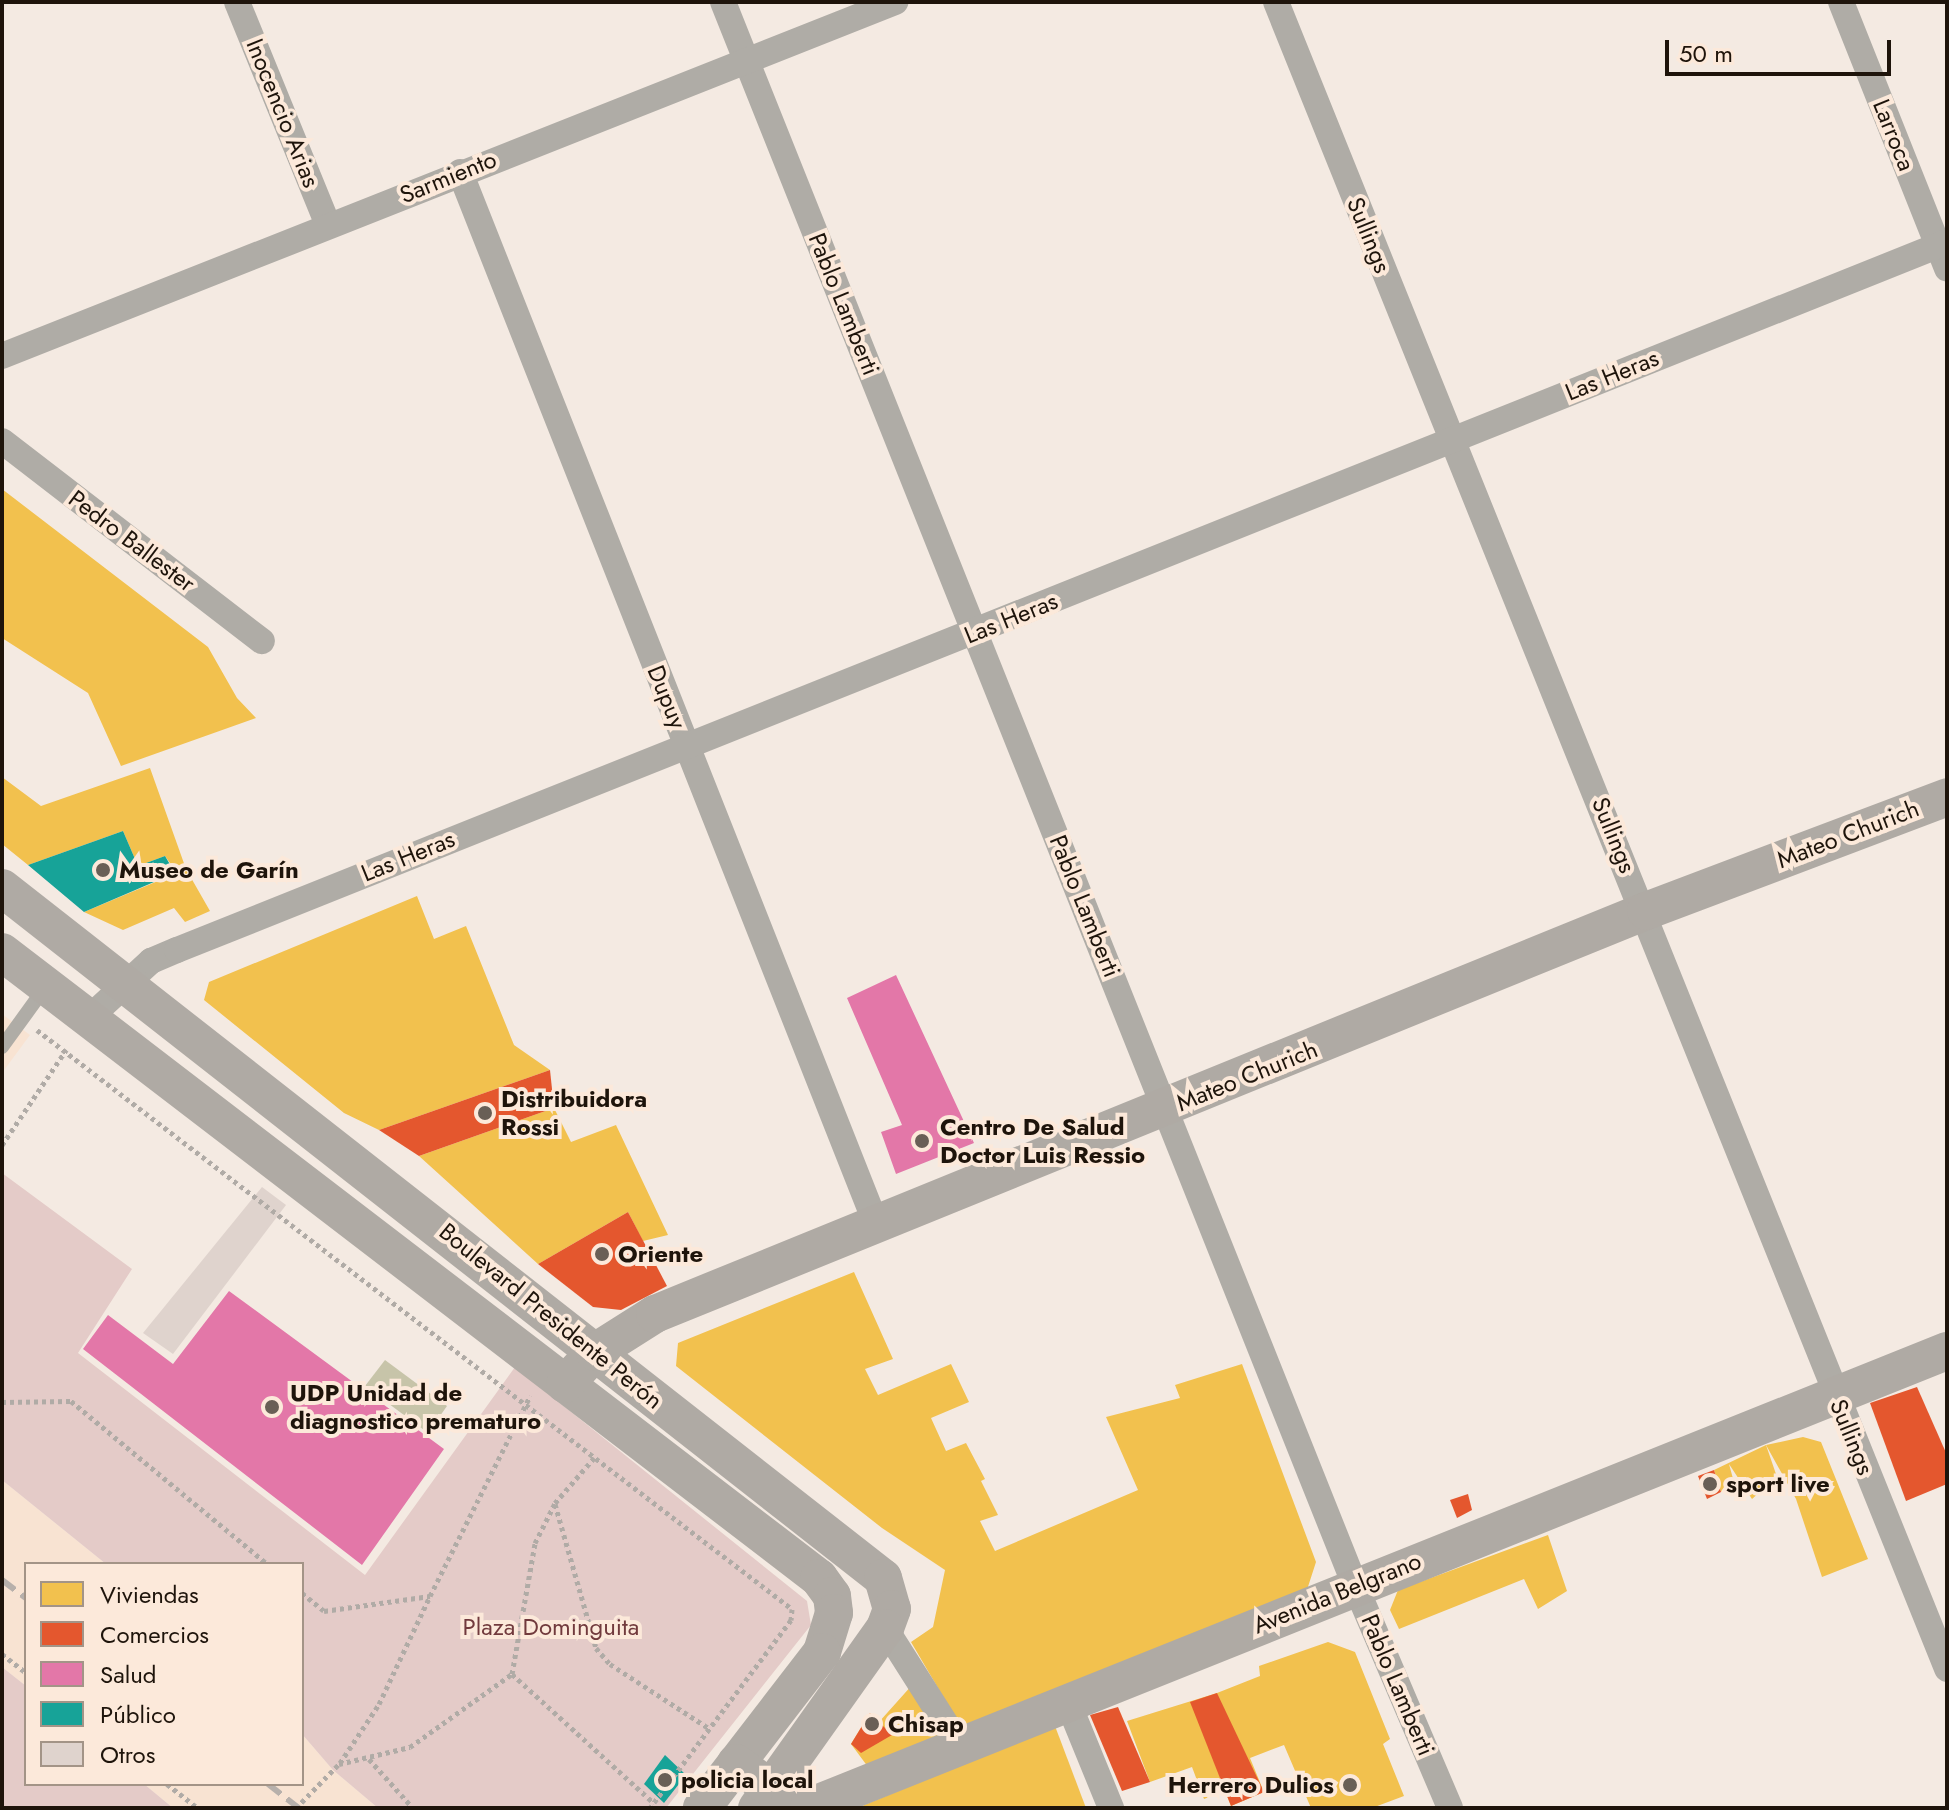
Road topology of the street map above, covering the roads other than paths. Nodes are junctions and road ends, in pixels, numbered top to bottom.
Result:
1 (237, 2) edge
2 (723, 2) edge
3 (895, 2) edge
4 (1276, 2) edge
5 (1841, 2) edge
6 (745, 60) junction
7 (460, 172) junction
8 (328, 225) junction
9 (1944, 252) edge
10 (2, 356) edge
11 (1450, 439) junction
12 (2, 441) edge
13 (975, 632) junction
14 (262, 641) dead end
15 (686, 743) junction
16 (1947, 797) edge
17 (2, 888) edge
18 (1646, 911) junction
19 (2, 952) edge
20 (123, 983) junction
21 (47, 985) junction
22 (90, 1017) junction
23 (2, 1047) edge
24 (1167, 1109) junction
25 (875, 1221) junction
26 (1947, 1351) edge
27 (595, 1352) junction
28 (557, 1377) junction
29 (1835, 1394) junction
30 (1355, 1585) junction
31 (885, 1628) junction
32 (1947, 1669) edge
33 (1067, 1700) junction
34 (960, 1746) junction
35 (740, 1757) junction
36 (764, 1799) edge
37 (702, 1808) edge
38 (1111, 1808) edge
39 (1450, 1808) edge

1 - 8 street, Inocencio Arias
2 - 6 street, Pablo Lamberti
3 - 6 street, Sarmiento
4 - 11 street, Sullings
5 - 9 street, Larroca
6 - 7 street, Sarmiento
6 - 13 street, Pablo Lamberti
7 - 8 street, Sarmiento
7 - 15 street, Dupuy
8 - 10 street, Sarmiento
9 - 11 street, Las Heras
11 - 13 street, Las Heras
11 - 18 street, Sullings
12 - 14 street, Pedro Ballester
13 - 15 street, Las Heras
13 - 24 street, Pablo Lamberti
15 - 20 street, Las Heras
15 - 25 street, Dupuy
16 - 18 street, Mateo Churich
17 - 20 street, Boulevard Presidente Perón
18 - 24 street, Mateo Churich
18 - 29 street, Sullings
19 - 21 street, Boulevard Presidente Perón
20 - 22 street, Las Heras
20 - 27 street, Boulevard Presidente Perón
21 - 22 street, Boulevard Presidente Perón
21 - 23 lane
22 - 28 street, Boulevard Presidente Perón
24 - 25 street, Mateo Churich
24 - 30 street, Pablo Lamberti
25 - 27 street, Mateo Churich
26 - 29 street, Avenida Belgrano
27 - 28 street, Mateo Churich
27 - 31 street, Boulevard Presidente Perón
28 - 35 street, Boulevard Presidente Perón
29 - 30 street, Avenida Belgrano
29 - 32 street, Sullings
30 - 33 street, Avenida Belgrano
30 - 39 street, Pablo Lamberti
31 - 34 street
31 - 36 street
33 - 34 street, Avenida Belgrano
33 - 38 street
34 - 36 street, Avenida Belgrano
35 - 36 street, Avenida Belgrano
35 - 37 street, Boulevard Presidente Perón

